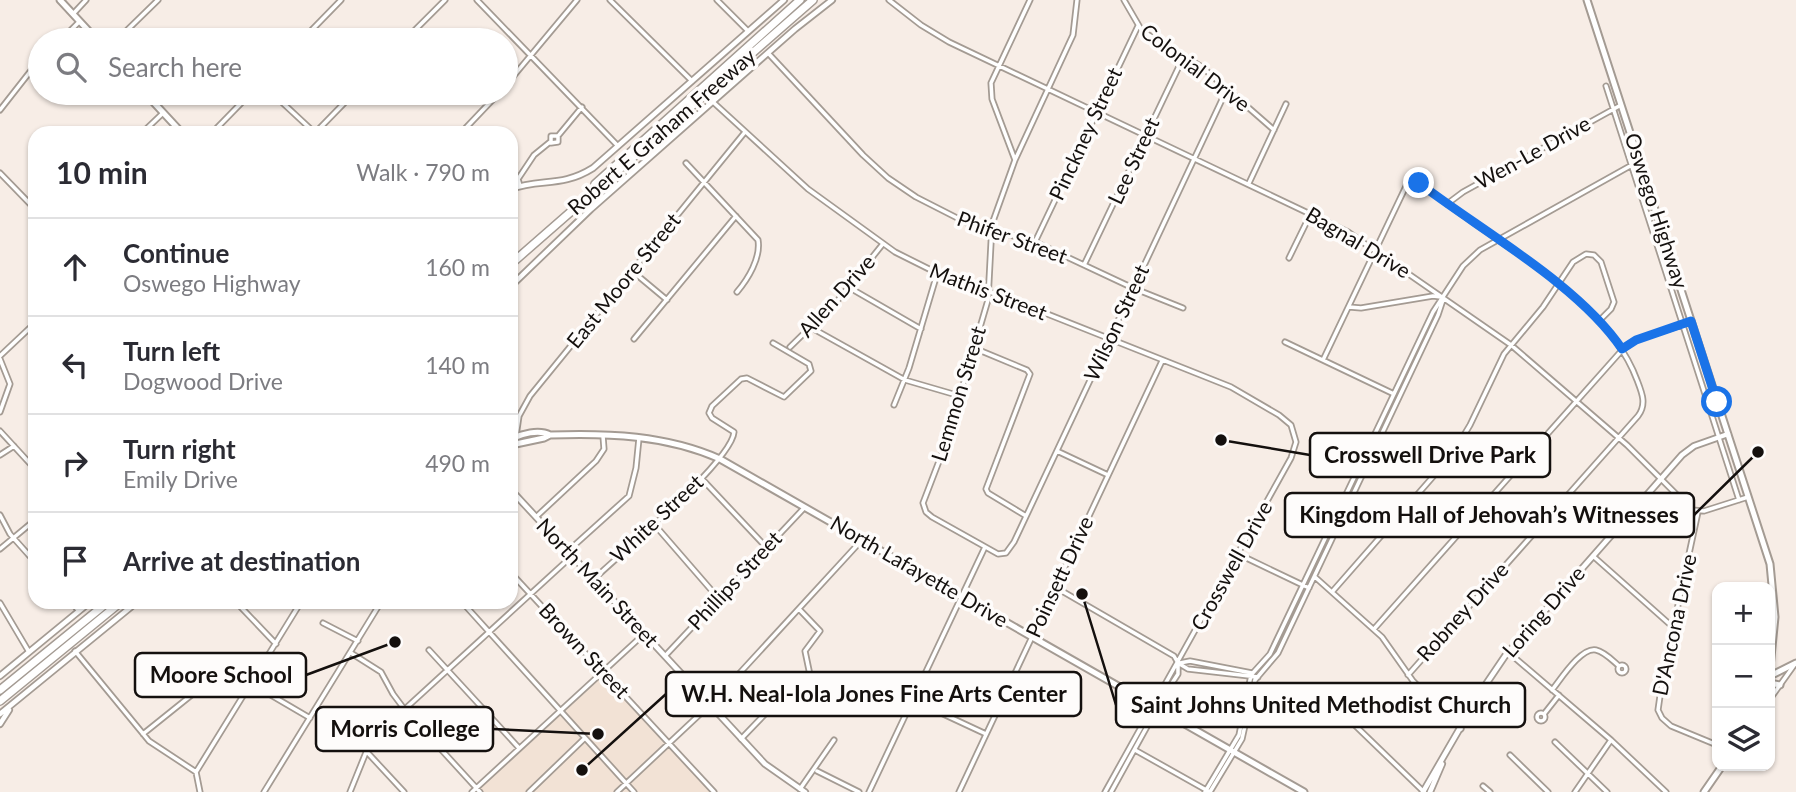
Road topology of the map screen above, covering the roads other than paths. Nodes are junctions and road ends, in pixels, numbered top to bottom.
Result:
1 (60, 0) edge
2 (86, 0) edge
3 (158, 0) edge
4 (341, 0) edge
5 (444, 0) edge
6 (477, 0) edge
7 (577, 0) edge
8 (610, 0) edge
9 (717, 0) edge
10 (784, 0) edge
11 (800, 0) edge
12 (813, 0) edge
13 (832, 0) edge
14 (889, 0) edge
15 (1030, 0) edge
16 (1077, 0) edge
17 (1124, 0) edge
18 (1587, 0) edge
19 (72, 14) junction
20 (79, 22) junction
21 (1138, 26) junction
22 (73, 28) edge
23 (85, 28) edge
24 (129, 28) edge
25 (314, 28) edge
26 (417, 28) edge
27 (505, 28) edge
28 (748, 31) junction
29 (518, 41) edge
30 (768, 53) junction
31 (532, 55) junction
32 (1184, 56) junction
33 (999, 65) junction
34 (518, 71) edge
35 (28, 74) edge
36 (692, 81) junction
37 (1606, 86) dead end
38 (1048, 89) junction
39 (1227, 89) junction
40 (713, 102) junction
41 (1286, 104) dead end
42 (156, 105) edge
43 (239, 105) edge
44 (285, 105) edge
45 (342, 105) edge
46 (488, 105) edge
47 (1621, 105) junction
48 (582, 107) junction
49 (0, 110) edge
50 (1613, 110) junction
51 (1097, 112) junction
52 (163, 113) junction
53 (149, 126) edge
54 (175, 126) edge
55 (219, 126) edge
56 (307, 126) edge
57 (322, 126) edge
58 (468, 126) edge
59 (1274, 130) junction
60 (745, 132) junction
61 (1146, 135) junction
62 (618, 146) junction
63 (1194, 158) junction
64 (1015, 160) junction
65 (1639, 161) junction
66 (686, 163) dead end
67 (1631, 165) junction
68 (0, 173) edge
69 (704, 182) junction
70 (1249, 183) junction
71 (520, 186) joint
72 (28, 202) edge
73 (1447, 204) junction
74 (1311, 213) junction
75 (736, 216) junction
76 (991, 230) junction
77 (1496, 239) junction
78 (1035, 242) junction
79 (883, 244) junction
80 (1375, 250) junction
81 (518, 252) edge
82 (518, 258) edge
83 (1289, 258) dead end
84 (1084, 265) junction
85 (631, 270) junction
86 (937, 274) junction
87 (518, 279) edge
88 (1558, 285) junction
89 (850, 287) junction
90 (1133, 288) junction
91 (737, 292) dead end
92 (989, 292) junction
93 (1443, 298) junction
94 (667, 300) junction
95 (1348, 307) junction
96 (1183, 308) dead end
97 (1599, 321) junction
98 (1691, 321) junction
99 (1683, 324) junction
100 (810, 327) junction
101 (921, 328) junction
102 (28, 330) edge
103 (634, 339) dead end
104 (1109, 339) junction
105 (1285, 342) dead end
106 (773, 343) dead end
107 (1511, 345) junction
108 (790, 347) dead end
109 (974, 348) junction
110 (1622, 349) junction
111 (0, 359) edge
112 (1323, 360) junction
113 (1162, 361) junction
114 (905, 380) junction
115 (1395, 394) junction
116 (960, 396) junction
117 (1577, 401) junction
118 (894, 405) dead end
119 (0, 412) edge
120 (518, 420) edge
121 (1294, 430) joint
122 (0, 431) edge
123 (547, 434) junction
124 (1728, 434) junction
125 (603, 436) junction
126 (639, 436) junction
127 (518, 437) edge
128 (1719, 437) junction
129 (1619, 438) junction
130 (518, 444) edge
131 (14, 446) junction
132 (1057, 451) junction
133 (0, 455) edge
134 (720, 459) junction
135 (28, 461) edge
136 (1108, 475) junction
137 (702, 479) junction
138 (1661, 480) junction
139 (1748, 497) junction
140 (518, 498) edge
141 (1739, 500) junction
142 (806, 507) junction
143 (1698, 512) junction
144 (0, 515) edge
145 (1026, 516) junction
146 (536, 517) junction
147 (653, 523) junction
148 (28, 526) edge
149 (14, 539) junction
150 (863, 539) junction
151 (985, 547) junction
152 (767, 548) junction
153 (0, 550) edge
154 (28, 554) edge
155 (570, 554) junction
156 (1238, 554) junction
157 (1593, 556) junction
158 (1314, 576) junction
159 (593, 579) junction
160 (518, 580) edge
161 (1303, 585) junction
162 (1055, 587) junction
163 (1309, 588) junction
164 (1332, 592) junction
165 (531, 593) junction
166 (962, 596) junction
167 (719, 598) junction
168 (0, 603) edge
169 (518, 605) edge
170 (81, 609) edge
171 (99, 609) edge
172 (112, 609) edge
173 (128, 609) edge
174 (243, 609) edge
175 (297, 609) edge
176 (377, 609) edge
177 (469, 609) edge
178 (513, 609) edge
179 (799, 609) junction
180 (79, 611) joint
181 (323, 622) dead end
182 (1674, 628) junction
183 (1374, 629) junction
184 (489, 631) junction
185 (644, 634) junction
186 (1032, 637) junction
187 (358, 641) junction
188 (276, 644) junction
189 (1772, 645) edge
190 (429, 650) dead end
191 (75, 651) junction
192 (29, 652) junction
193 (1508, 652) junction
194 (351, 653) junction
195 (665, 656) junction
196 (1178, 663) junction
197 (1796, 663) edge
198 (1619, 666) dead end
199 (1775, 666) edge
200 (1785, 670) junction
201 (448, 671) junction
202 (603, 671) junction
203 (1775, 674) edge
204 (1251, 675) junction
205 (1408, 675) junction
206 (0, 676) edge
207 (1258, 677) junction
208 (866, 678) dead end
209 (252, 684) junction
210 (1775, 684) edge
211 (1780, 685) junction
212 (249, 689) junction
213 (0, 690) edge
214 (1552, 690) junction
215 (1775, 692) edge
216 (1559, 695) junction
217 (913, 699) junction
218 (0, 701) edge
219 (16, 701) junction
220 (710, 705) junction
221 (1335, 706) dead end
222 (1155, 707) junction
223 (405, 710) junction
224 (561, 710) junction
225 (0, 714) edge
226 (1544, 714) dead end
227 (310, 718) junction
228 (0, 724) edge
229 (1461, 729) junction
230 (143, 734) junction
231 (986, 734) junction
232 (585, 738) junction
233 (741, 739) junction
234 (834, 740) dead end
235 (1611, 740) junction
236 (1555, 742) dead end
237 (1712, 742) edge
238 (669, 743) junction
239 (519, 748) junction
240 (1132, 748) junction
241 (366, 751) junction
242 (1232, 751) junction
243 (1510, 755) dead end
244 (1445, 756) junction
245 (817, 771) dead end
246 (1718, 771) edge
247 (196, 772) junction
248 (1588, 774) junction
249 (626, 783) junction
250 (1483, 786) dead end
251 (478, 790) edge
252 (802, 791) edge
253 (200, 792) edge
254 (264, 792) edge
255 (350, 792) edge
256 (404, 792) edge
257 (472, 792) edge
258 (529, 792) edge
259 (617, 792) edge
260 (634, 792) edge
261 (714, 792) edge
262 (859, 792) edge
263 (869, 792) edge
264 (959, 792) edge
265 (1105, 792) edge
266 (1111, 792) edge
267 (1208, 792) edge
268 (1304, 792) edge
269 (1423, 792) edge
270 (1430, 792) edge
271 (1490, 792) edge
272 (1548, 792) edge
273 (1575, 792) edge
274 (1606, 792) edge
275 (1666, 792) edge
276 (1703, 792) edge

1 - 19 main road
2 - 19 street
3 - 24 street
4 - 25 street
5 - 26 street
6 - 27 street
7 - 31 street
8 - 36 street
9 - 28 street
10 - 28 street
11 - 81 highway, Robert E Graham Freeway
12 - 82 highway, Robert E Graham Freeway
13 - 30 street
14 - 33 street, Bagnal Drive
15 - 33 street
16 - 38 street, Lemmon Street
17 - 21 street, Colonial Drive
18 - 47 main road, Oswego Highway
19 - 20 main road
20 - 22 street
20 - 23 main road
21 - 32 street, Colonial Drive
21 - 51 street, Pinckney Street
28 - 36 street
29 - 31 street
30 - 40 street
30 - 76 street, Phifer Street
31 - 34 street
31 - 48 street
32 - 39 street, Colonial Drive
32 - 61 street, Lee Street
33 - 38 street, Bagnal Drive
33 - 64 street
35 - 49 street
36 - 62 street
37 - 50 street, Oswego Highway
38 - 51 street, Bagnal Drive
38 - 64 street, Lemmon Street
39 - 59 street, Colonial Drive
39 - 63 street, Wilson Street
40 - 60 street, Mathis Street
40 - 87 street
41 - 59 street
42 - 52 main road
43 - 55 street
44 - 56 street
45 - 57 street
46 - 58 street
47 - 50 street, Wen-Le Drive
47 - 65 main road, Oswego Highway
48 - 62 street
48 - 71 street
50 - 67 street, Oswego Highway
50 - 73 street, Wen-Le Drive
51 - 61 street, Bagnal Drive
51 - 78 street, Pinckney Street
52 - 53 street
52 - 54 main road
59 - 70 street
60 - 69 street, East Moore Street
60 - 79 street, Mathis Street
61 - 63 street, Bagnal Drive
61 - 84 street, Lee Street
62 - 71 street
63 - 70 street, Bagnal Drive
63 - 90 street, Wilson Street
64 - 76 street, Lemmon Street
65 - 67 street
65 - 98 main road, Oswego Highway
66 - 69 street
67 - 77 street
67 - 99 street, Oswego Highway
68 - 72 street
69 - 75 street
69 - 85 street, East Moore Street
70 - 74 street, Bagnal Drive
73 - 77 street
73 - 80 street
74 - 80 street, Bagnal Drive
74 - 83 street
75 - 91 street
75 - 94 street
76 - 78 street, Phifer Street
76 - 92 street, Lemmon Street
77 - 88 street
77 - 93 street
78 - 84 street, Phifer Street
79 - 86 street, Mathis Street
79 - 89 street, Allen Drive
80 - 93 street, Bagnal Drive
80 - 95 street
84 - 90 street, Phifer Street
85 - 94 street
85 - 120 street, East Moore Street
86 - 92 street, Mathis Street
86 - 101 street
88 - 97 street
88 - 97 street
88 - 107 street
89 - 100 street, Allen Drive
89 - 101 street
90 - 96 street, Phifer Street
90 - 104 street, Wilson Street
92 - 104 street, Mathis Street
92 - 109 street, Lemmon Street
93 - 95 street
93 - 107 street, Bagnal Drive
93 - 115 street
93 - 158 street
94 - 103 street
95 - 112 street
97 - 110 street
98 - 99 street
98 - 124 main road, Oswego Highway
99 - 110 street
99 - 128 street, Oswego Highway
100 - 108 street, Allen Drive
100 - 114 street
101 - 114 street
102 - 111 street
104 - 113 street, Mathis Street
104 - 132 street, Wilson Street
105 - 112 street
106 - 134 street
107 - 117 street, Bagnal Drive
107 - 164 street
109 - 116 street, Lemmon Street
109 - 145 street
110 - 117 street
110 - 129 street, Robney Drive
111 - 119 street
112 - 115 street
113 - 121 street, Mathis Street
113 - 136 street, Poinsett Drive
114 - 116 street
114 - 118 street
115 - 161 street
116 - 151 street, Lemmon Street
117 - 129 street, Bagnal Drive
117 - 183 street
121 - 156 street, Crosswell Drive
122 - 131 street
123 - 125 main road, North Lafayette Drive
123 - 127 main road, North Lafayette Drive
123 - 130 main road
124 - 128 street, Loring Drive
124 - 139 main road, Oswego Highway
125 - 126 main road, North Lafayette Drive
125 - 146 street
126 - 134 main road, North Lafayette Drive
126 - 155 street
128 - 138 street, Loring Drive
128 - 141 street, Oswego Highway
129 - 138 street, Bagnal Drive
129 - 205 street, Robney Drive
131 - 133 street
131 - 135 street
132 - 136 street
132 - 145 street, Wilson Street
134 - 137 street, White Street
134 - 142 main road, North Lafayette Drive
136 - 162 street, Poinsett Drive
137 - 147 street, White Street
137 - 152 street
138 - 143 street, Bagnal Drive
138 - 157 street, Loring Drive
139 - 141 street
139 - 189 main road, Oswego Highway
140 - 146 street, North Main Street
141 - 143 street
142 - 150 main road, North Lafayette Drive
142 - 152 street, Phillips Street
143 - 182 street, D'Ancona Drive
144 - 149 street
145 - 151 street, Wilson Street
146 - 155 street, North Main Street
147 - 159 street, White Street
147 - 167 street
148 - 149 street
149 - 153 street
149 - 154 street
150 - 166 main road, North Lafayette Drive
150 - 179 street
151 - 166 street
152 - 167 street, Phillips Street
155 - 159 street, North Main Street
155 - 165 street
156 - 161 street
156 - 196 street, Crosswell Drive
157 - 182 street
157 - 193 street, Loring Drive
158 - 163 street
158 - 164 street
159 - 185 street, North Main Street
160 - 165 street, Brown Street
161 - 163 street
161 - 204 street
162 - 186 street, Poinsett Drive
162 - 196 street
163 - 207 street
164 - 183 street
165 - 169 street
165 - 202 street, Brown Street
166 - 186 main road, North Lafayette Drive
166 - 217 street
167 - 195 street, Phillips Street
168 - 192 street
170 - 180 street
171 - 213 highway
172 - 218 highway
173 - 191 street
174 - 188 street
175 - 188 street
176 - 187 street
177 - 184 street
178 - 184 street
179 - 220 street
179 - 233 street
180 - 192 street
181 - 187 street
182 - 237 street, D'Ancona Drive
183 - 205 street
184 - 201 street
184 - 224 street
185 - 195 street, North Main Street
185 - 202 street
186 - 222 main road, North Lafayette Drive
186 - 231 street, Poinsett Drive
187 - 194 street
188 - 209 street
190 - 201 street
191 - 219 street
191 - 230 street
192 - 206 street
193 - 214 street
193 - 229 street, Loring Drive
194 - 223 street
194 - 227 street
195 - 220 street, North Main Street
196 - 204 street
196 - 222 street, Crosswell Drive
197 - 200 main road
197 - 211 street
198 - 214 street
199 - 200 main road
200 - 203 main road
201 - 223 street
201 - 239 street
202 - 224 street
202 - 238 street, Brown Street
204 - 207 street
204 - 242 street
205 - 229 street
207 - 242 street
208 - 217 street
209 - 212 street
209 - 227 street
210 - 211 main road
211 - 215 street
212 - 230 street
212 - 247 street
214 - 216 street
216 - 226 street
216 - 235 street
217 - 231 street
217 - 263 street
219 - 225 street
219 - 228 street
220 - 233 street, North Main Street
220 - 238 street
221 - 269 street
222 - 240 street, Crosswell Drive
222 - 242 main road, North Lafayette Drive
223 - 241 street
223 - 251 street
224 - 232 street
224 - 239 street
227 - 254 street
229 - 244 street, Loring Drive
230 - 247 street
231 - 264 street, Poinsett Drive
232 - 249 street
232 - 258 street
233 - 252 street, North Main Street
234 - 252 street
235 - 248 street
235 - 275 street
236 - 248 street
238 - 249 street
238 - 261 street, Brown Street
239 - 251 street
240 - 265 street, Crosswell Drive
240 - 266 street, Crosswell Drive
240 - 267 street
241 - 255 street
241 - 256 street
242 - 267 street
242 - 268 main road, North Lafayette Drive
243 - 272 street
244 - 269 street, Loring Drive
244 - 270 street, Loring Drive
245 - 262 street
246 - 276 main road
247 - 253 street
248 - 273 street
248 - 274 street
249 - 259 street
249 - 260 street
250 - 271 street
251 - 257 street

